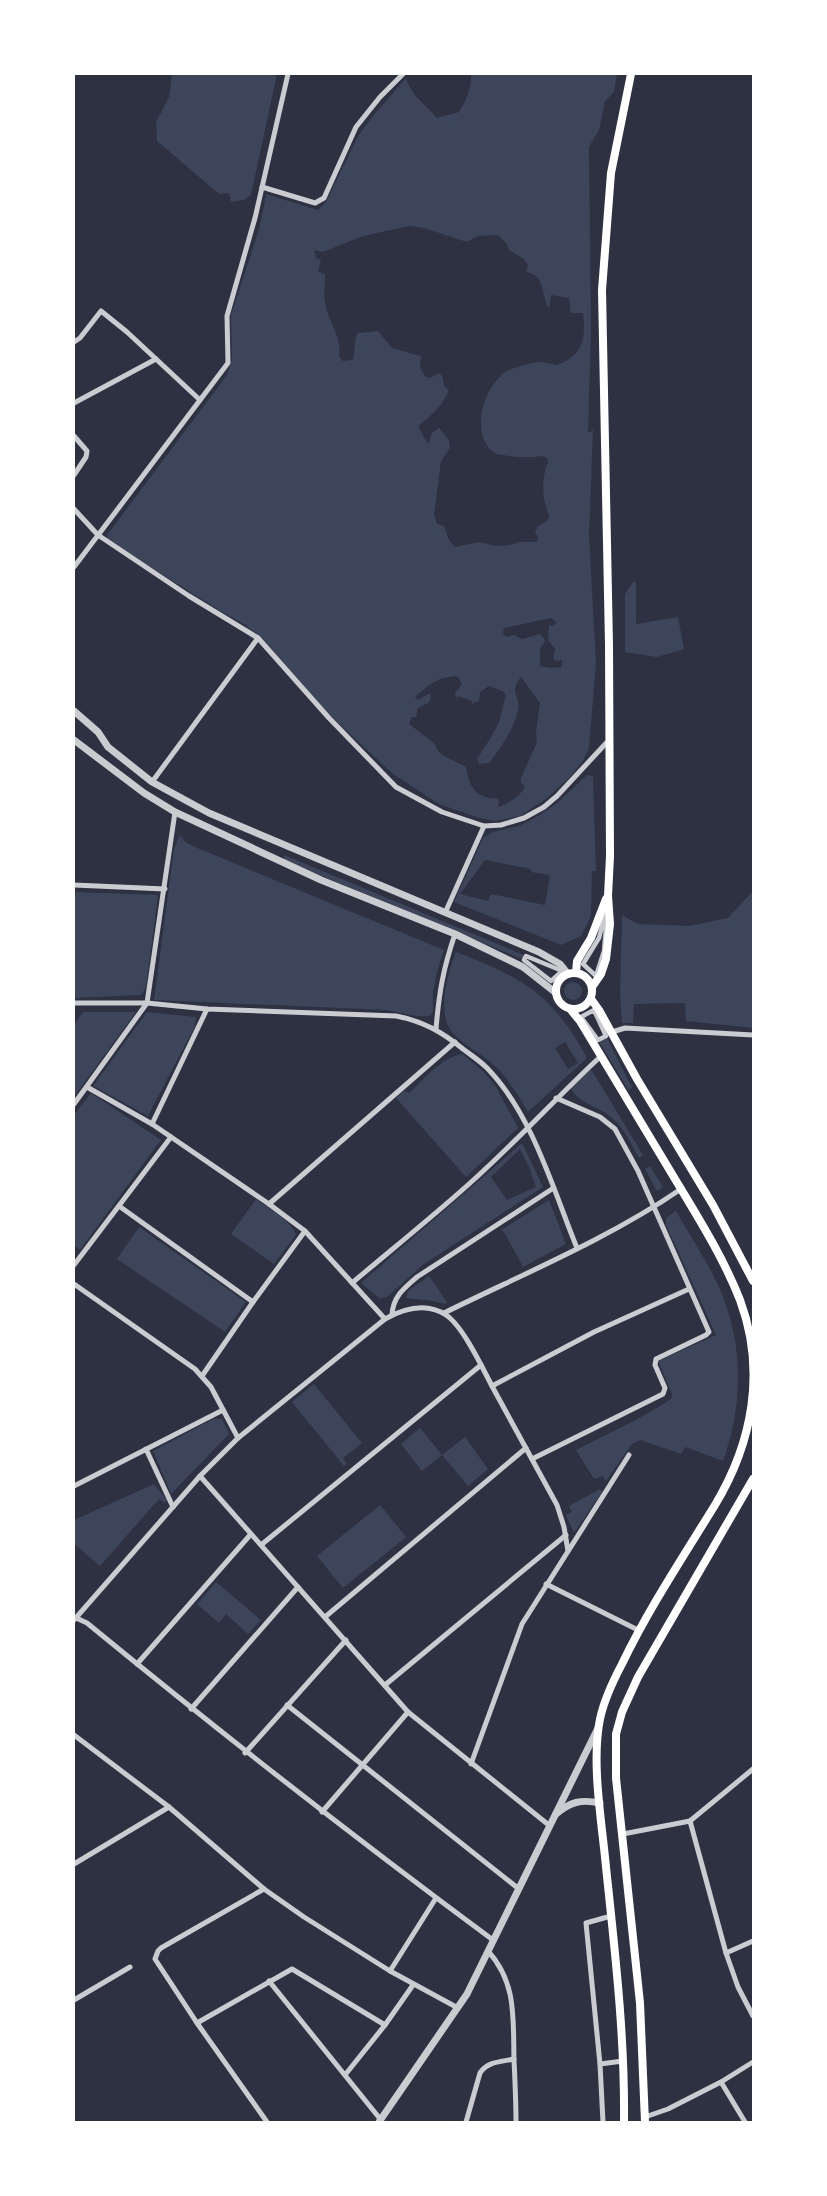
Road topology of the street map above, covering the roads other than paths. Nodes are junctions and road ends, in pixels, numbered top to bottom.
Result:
1 (288, 74) edge
2 (403, 74) edge
3 (630, 74) edge
4 (262, 187) junction
5 (74, 342) edge
6 (156, 359) junction
7 (200, 400) junction
8 (74, 403) edge
9 (74, 436) edge
10 (74, 475) edge
11 (74, 509) edge
12 (98, 535) junction
13 (74, 567) edge
14 (258, 638) junction
15 (74, 711) edge
16 (74, 740) edge
17 (609, 740) junction
18 (152, 782) junction
19 (176, 812) junction
20 (484, 826) junction
21 (74, 885) edge
22 (165, 889) junction
23 (608, 896) junction
24 (445, 913) junction
25 (455, 934) junction
26 (568, 973) junction
27 (596, 976) joint
28 (592, 987) junction
29 (556, 993) junction
30 (591, 999) junction
31 (74, 1003) edge
32 (147, 1003) junction
33 (208, 1009) junction
34 (571, 1010) junction
35 (594, 1010) joint
36 (436, 1029) junction
37 (612, 1032) junction
38 (753, 1035) edge
39 (454, 1042) junction
40 (601, 1056) junction
41 (87, 1087) junction
42 (556, 1098) junction
43 (74, 1104) edge
44 (152, 1124) junction
45 (529, 1128) junction
46 (172, 1137) junction
47 (552, 1188) junction
48 (680, 1189) junction
49 (269, 1204) junction
50 (119, 1206) junction
51 (653, 1208) junction
52 (305, 1231) junction
53 (577, 1248) junction
54 (74, 1265) edge
55 (753, 1281) edge
56 (352, 1283) junction
57 (74, 1284) edge
58 (689, 1289) junction
59 (253, 1302) junction
60 (444, 1314) junction
61 (392, 1315) junction
62 (384, 1319) junction
63 (481, 1365) junction
64 (202, 1376) junction
65 (492, 1386) junction
66 (753, 1409) edge
67 (223, 1410) junction
68 (238, 1438) junction
69 (749, 1439) edge
70 (526, 1448) junction
71 (146, 1449) junction
72 (629, 1455) dead end
73 (532, 1459) junction
74 (200, 1476) junction
75 (753, 1478) edge
76 (74, 1486) edge
77 (173, 1507) junction
78 (251, 1534) junction
79 (566, 1536) junction
80 (261, 1544) junction
81 (568, 1551) junction
82 (546, 1584) junction
83 (298, 1587) junction
84 (325, 1617) junction
85 (74, 1618) edge
86 (638, 1630) junction
87 (346, 1640) junction
88 (138, 1664) junction
89 (385, 1684) junction
90 (288, 1705) junction
91 (191, 1709) junction
92 (408, 1712) junction
93 (599, 1726) junction
94 (74, 1735) edge
95 (245, 1753) junction
96 (471, 1764) junction
97 (362, 1766) junction
98 (753, 1769) edge
99 (600, 1803) junction
100 (169, 1807) junction
101 (322, 1812) junction
102 (556, 1815) junction
103 (690, 1821) junction
104 (550, 1826) junction
105 (623, 1834) junction
106 (74, 1864) edge
107 (264, 1889) junction
108 (518, 1889) junction
109 (436, 1898) junction
110 (611, 1916) junction
111 (493, 1940) junction
112 (753, 1941) edge
113 (488, 1951) junction
114 (726, 1953) junction
115 (130, 1967) dead end
116 (390, 1971) junction
117 (269, 1981) junction
118 (413, 1984) junction
119 (74, 2000) edge
120 (458, 2008) junction
121 (753, 2016) edge
122 (197, 2023) junction
123 (385, 2025) junction
124 (514, 2059) junction
125 (623, 2061) junction
126 (753, 2062) edge
127 (600, 2064) junction
128 (345, 2075) junction
129 (721, 2082) junction
130 (645, 2120) edge
131 (380, 2121) edge
132 (267, 2122) edge
133 (466, 2122) edge
134 (516, 2122) edge
135 (602, 2122) edge
136 (624, 2122) edge
137 (745, 2122) edge

1 - 4 street
2 - 4 street
3 - 17 main road
4 - 7 street
5 - 6 street
6 - 7 street
6 - 8 street
7 - 12 street
9 - 10 street
11 - 12 street
12 - 13 street
12 - 14 street
14 - 18 street
14 - 20 street
15 - 18 street
16 - 19 street
17 - 20 street
17 - 23 main road
18 - 24 street
19 - 22 street
19 - 25 street
20 - 24 street
21 - 22 street
22 - 32 street
23 - 26 main road
23 - 28 main road
24 - 26 street
25 - 29 street
25 - 36 street
26 - 26 street
26 - 28 main road
26 - 29 main road
27 - 27 street
28 - 30 main road
29 - 34 main road
30 - 34 main road
30 - 37 main road
31 - 32 street
32 - 33 street
32 - 41 street
33 - 36 street
33 - 44 street
34 - 40 main road
35 - 35 street
36 - 39 street
37 - 38 street
37 - 55 main road
39 - 45 street
39 - 49 street
40 - 42 street
40 - 48 main road
41 - 43 street
41 - 44 street
42 - 45 street
42 - 51 street
44 - 46 street
45 - 47 street
45 - 56 street
46 - 49 street
46 - 50 street
47 - 53 street
47 - 61 street
48 - 51 street
48 - 66 main road
49 - 52 street
50 - 54 street
50 - 59 street
51 - 53 street
51 - 58 street
52 - 56 street
52 - 59 street
53 - 60 street
56 - 62 street
57 - 64 street
58 - 65 street
58 - 73 street
59 - 64 street
60 - 61 street
60 - 63 street
61 - 62 street
62 - 68 street
63 - 65 street
63 - 80 street
64 - 67 street
65 - 70 street
66 - 69 main road
67 - 68 street
67 - 71 street
68 - 74 street
69 - 86 main road
70 - 73 street
70 - 84 street
71 - 76 street
71 - 77 street
72 - 81 street
73 - 79 street
74 - 77 street
74 - 78 street
75 - 105 main road
77 - 85 street
78 - 80 street
78 - 88 street
79 - 81 street
79 - 89 street
80 - 83 street
81 - 82 street
82 - 86 street
82 - 96 street
83 - 84 street
83 - 91 street
84 - 87 street
85 - 88 street
86 - 93 main road
87 - 89 street
87 - 90 street
88 - 91 street
89 - 92 street
90 - 95 street
90 - 97 street
91 - 95 street
92 - 96 street
92 - 97 street
93 - 99 main road
93 - 102 street
94 - 100 street
95 - 101 street
96 - 104 street
97 - 101 street
97 - 108 street
98 - 103 street
99 - 102 street
99 - 110 main road
100 - 106 street
100 - 107 street
101 - 109 street
102 - 104 street
103 - 105 street
103 - 114 street
104 - 108 street
105 - 130 main road
107 - 116 street
107 - 122 street
108 - 111 street
109 - 111 street
109 - 116 street
110 - 125 main road
110 - 127 street
111 - 113 street
112 - 114 street
113 - 120 street
113 - 124 street
114 - 121 street
115 - 119 street
116 - 118 street
117 - 122 street
117 - 123 street
117 - 128 street
118 - 120 street
118 - 123 street
120 - 131 street
122 - 132 street
123 - 128 street
124 - 133 street
124 - 134 street
125 - 127 street
125 - 136 main road
126 - 129 street
127 - 135 street
128 - 131 street
129 - 130 street
129 - 137 street

